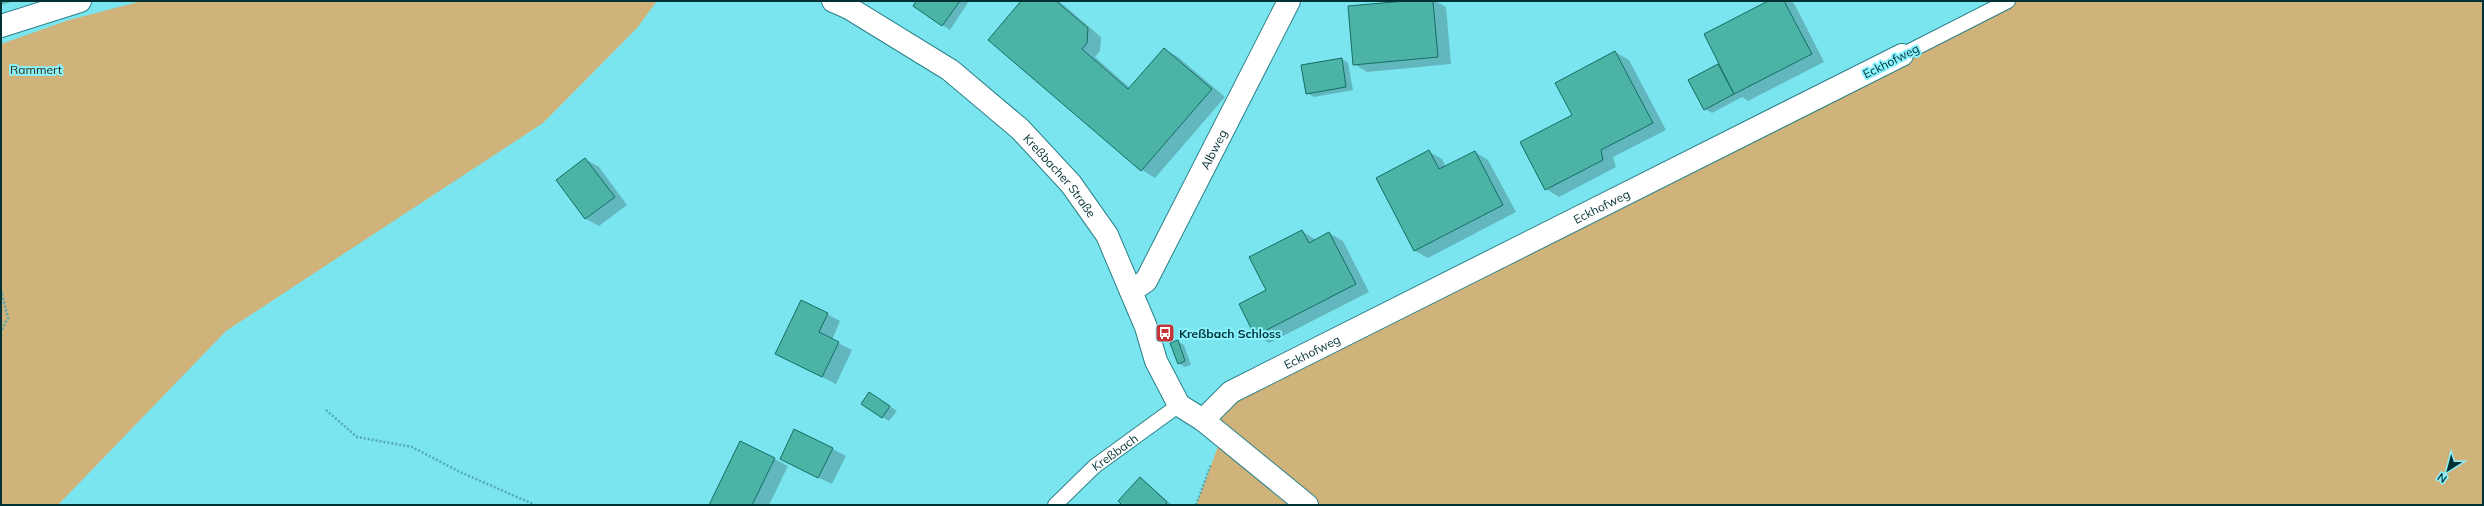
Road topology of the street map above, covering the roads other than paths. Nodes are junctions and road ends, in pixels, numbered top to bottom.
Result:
1 (80, 1) edge
2 (833, 1) edge
3 (1289, 1) edge
4 (2008, 1) edge
5 (1, 26) edge
6 (1902, 56) joint
7 (1131, 291) junction
8 (1179, 405) junction
9 (1203, 420) junction
10 (1055, 505) edge
11 (1307, 505) edge

1 - 5 street
2 - 7 street, Kreßbacher Straße
3 - 7 street, Albweg
4 - 6 lane, Eckhofweg
6 - 9 street, Eckhofweg
7 - 8 street, Kreßbacher Straße
8 - 9 street
8 - 10 lane, Kreßbach
9 - 11 street

